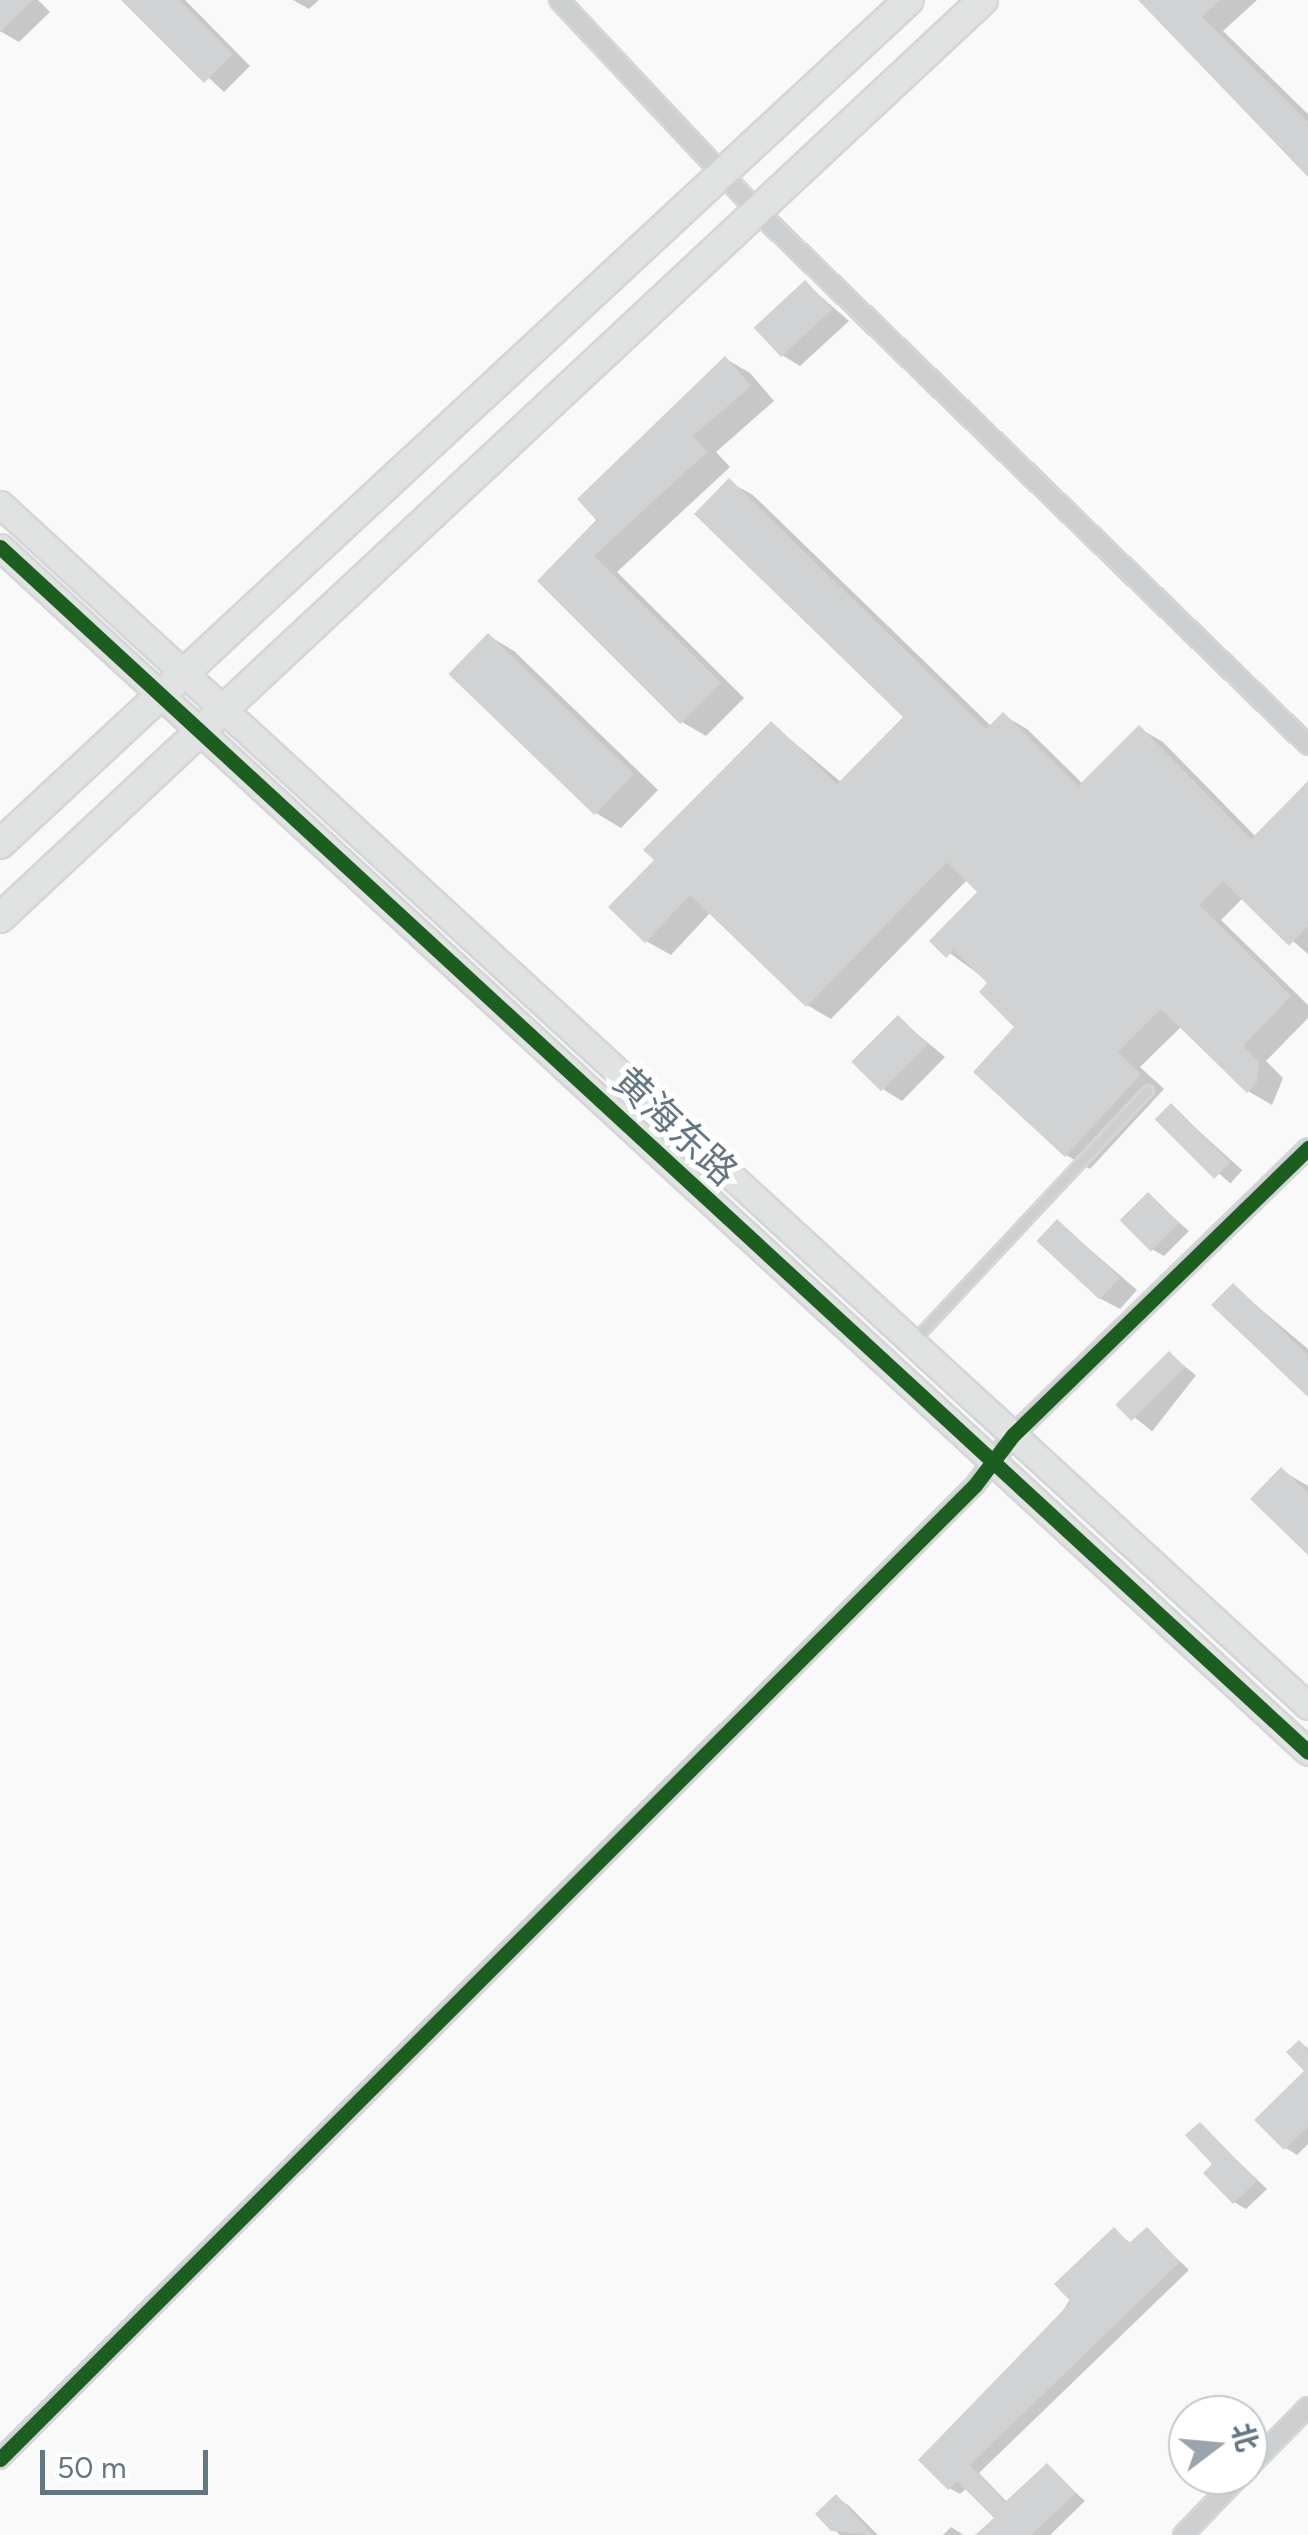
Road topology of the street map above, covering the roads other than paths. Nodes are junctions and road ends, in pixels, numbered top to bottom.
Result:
1 (559, 0) edge
2 (909, 0) edge
3 (983, 0) edge
4 (724, 173) junction
5 (756, 211) junction
6 (0, 504) edge
7 (0, 547) edge
8 (186, 674) junction
9 (161, 698) junction
10 (224, 710) junction
11 (198, 735) junction
12 (1308, 745) edge
13 (0, 844) edge
14 (0, 918) edge
15 (1148, 1090) dead end
16 (1308, 1148) edge
17 (912, 1342) junction
18 (1013, 1435) junction
19 (989, 1460) junction
20 (1308, 1706) edge
21 (1308, 1752) edge
22 (1308, 2407) edge
23 (1268, 2448) edge
24 (0, 2460) edge
25 (1222, 2495) edge
26 (1182, 2535) edge

1 - 4 street
2 - 4 main road
3 - 5 main road
4 - 5 street
4 - 8 main road
5 - 10 main road
5 - 12 street
6 - 8 street, 黄海东路
7 - 9 street, 黄海东路
8 - 9 main road
8 - 10 street, 黄海东路
9 - 11 street, 黄海东路
9 - 13 main road
10 - 11 main road
10 - 17 street, 黄海东路
11 - 14 main road
11 - 19 street, 黄海东路
15 - 17 lane
16 - 18 street
17 - 18 street, 黄海东路
18 - 19 street
18 - 20 street, 黄海东路
19 - 21 street, 黄海东路
19 - 24 street
22 - 23 street
25 - 26 street

